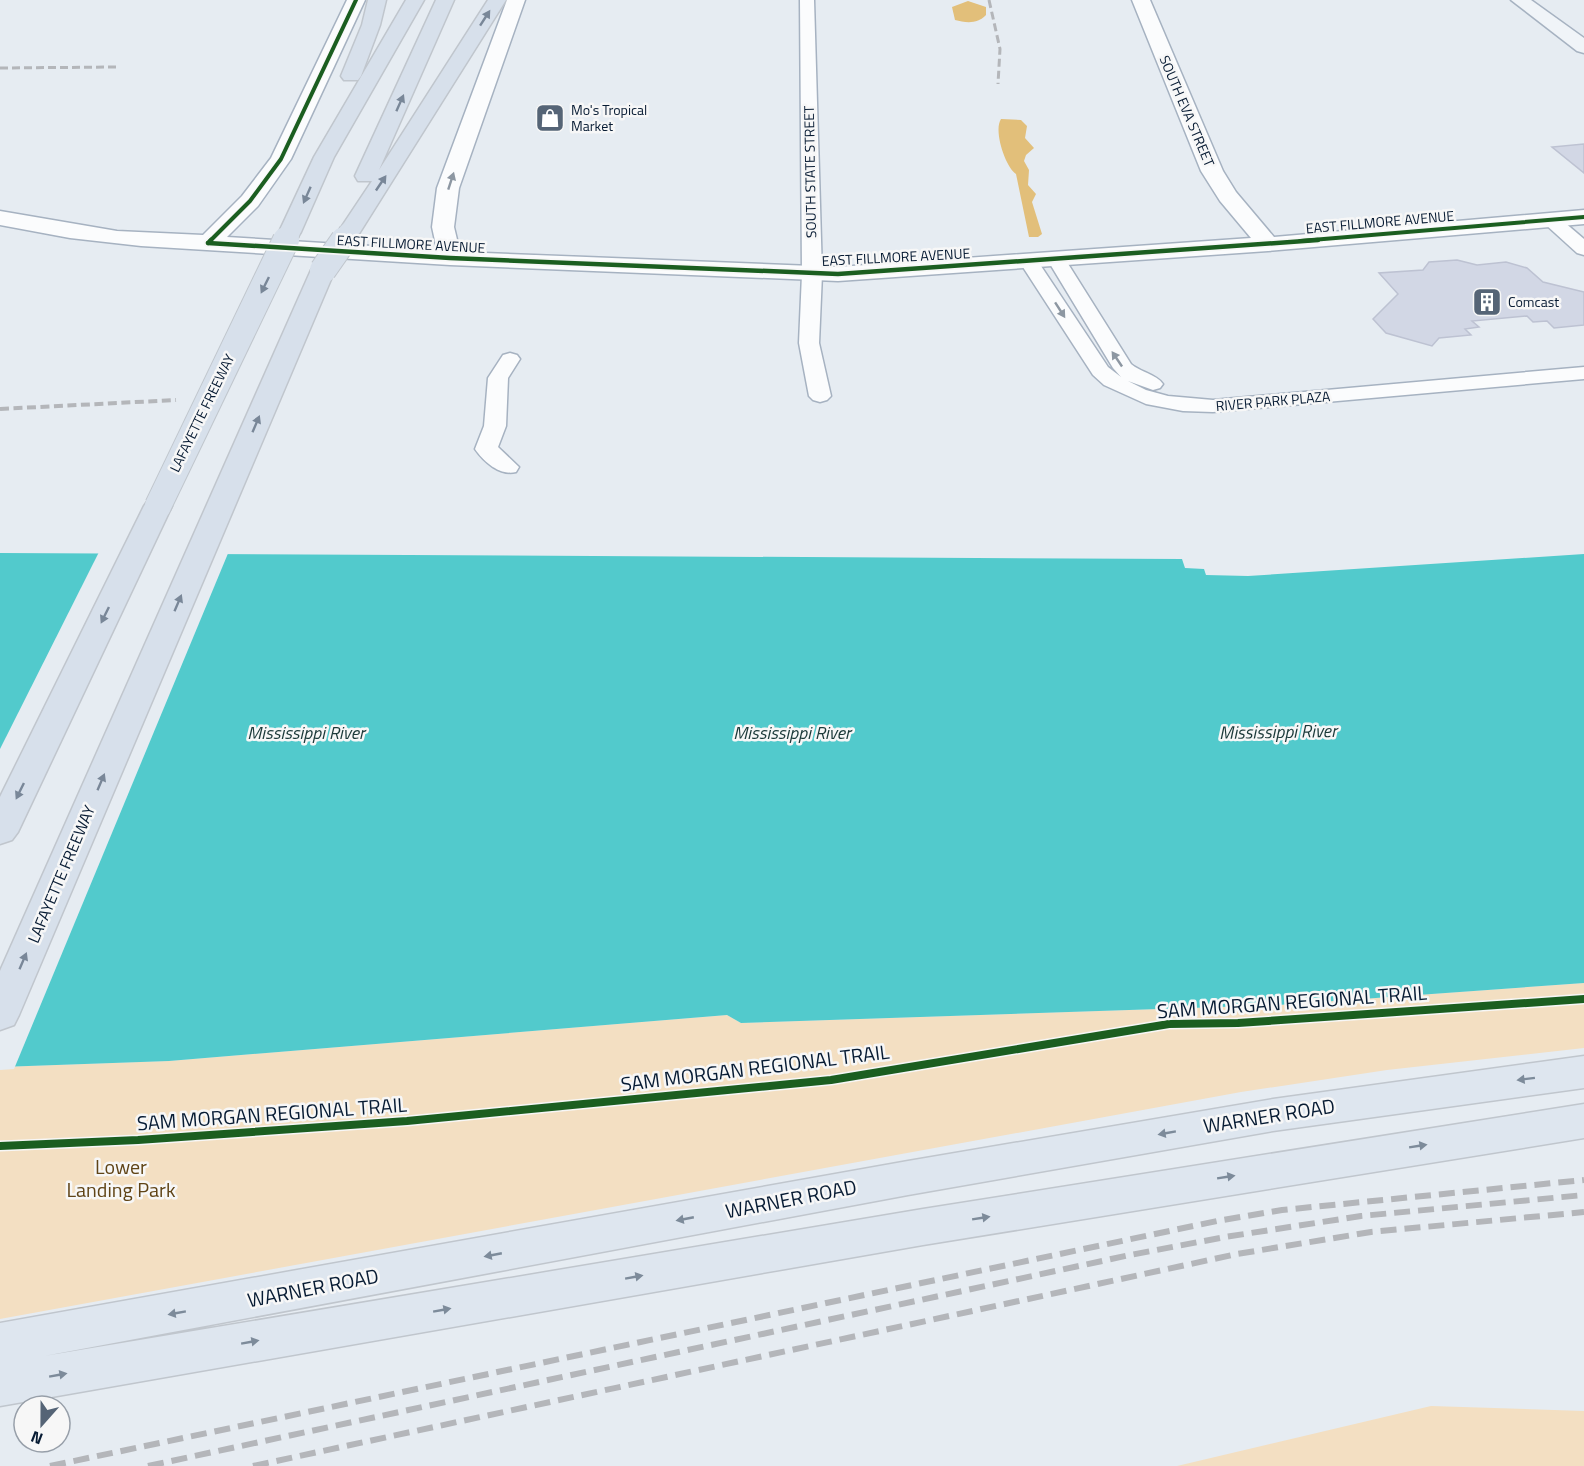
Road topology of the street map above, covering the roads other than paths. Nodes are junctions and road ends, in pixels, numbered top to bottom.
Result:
1 (356, 0) edge
2 (377, 0) edge
3 (415, 0) edge
4 (445, 0) edge
5 (497, 0) edge
6 (516, 0) edge
7 (807, 0) edge
8 (1141, 0) edge
9 (1520, 0) edge
10 (1584, 47) edge
11 (324, 157) junction
12 (0, 201) edge
13 (0, 218) edge
14 (1551, 220) junction
15 (1581, 221) edge
16 (344, 232) junction
17 (198, 242) junction
18 (1268, 244) junction
19 (1584, 249) edge
20 (450, 258) junction
21 (1056, 259) junction
22 (1028, 261) junction
23 (812, 274) junction
24 (510, 359) dead end
25 (1584, 360) edge
26 (1584, 373) edge
27 (820, 396) dead end
28 (508, 467) dead end
29 (0, 832) edge
30 (0, 1015) edge
31 (1584, 1072) edge
32 (1584, 1121) edge
33 (0, 1344) edge
34 (0, 1385) edge

1 - 17 street
2 - 11 highway
3 - 11 highway, LAFAYETTE FREEWAY
16 -> 4 highway
16 -> 5 highway
20 -> 6 street
7 - 23 street, SOUTH STATE STREET
8 - 18 street, SOUTH EVA STREET
9 - 10 main road
11 -> 29 highway, LAFAYETTE FREEWAY, bridge
12 - 17 street, EAST FILLMORE AVENUE
13 - 17 street, EAST FILLMORE AVENUE
14 - 15 street, EAST FILLMORE AVENUE
14 - 18 street, EAST FILLMORE AVENUE
14 - 19 street
30 -> 16 highway, LAFAYETTE FREEWAY, bridge
17 - 20 street, EAST FILLMORE AVENUE
18 - 21 street, EAST FILLMORE AVENUE
20 - 23 street, EAST FILLMORE AVENUE
21 - 22 street, EAST FILLMORE AVENUE
25 -> 21 street, RIVER PARK PLAZA
22 - 23 street, EAST FILLMORE AVENUE
22 -> 26 street, RIVER PARK PLAZA
23 - 27 street, SOUTH STATE STREET
24 - 28 street
31 -> 33 highway, WARNER ROAD
34 -> 32 highway

